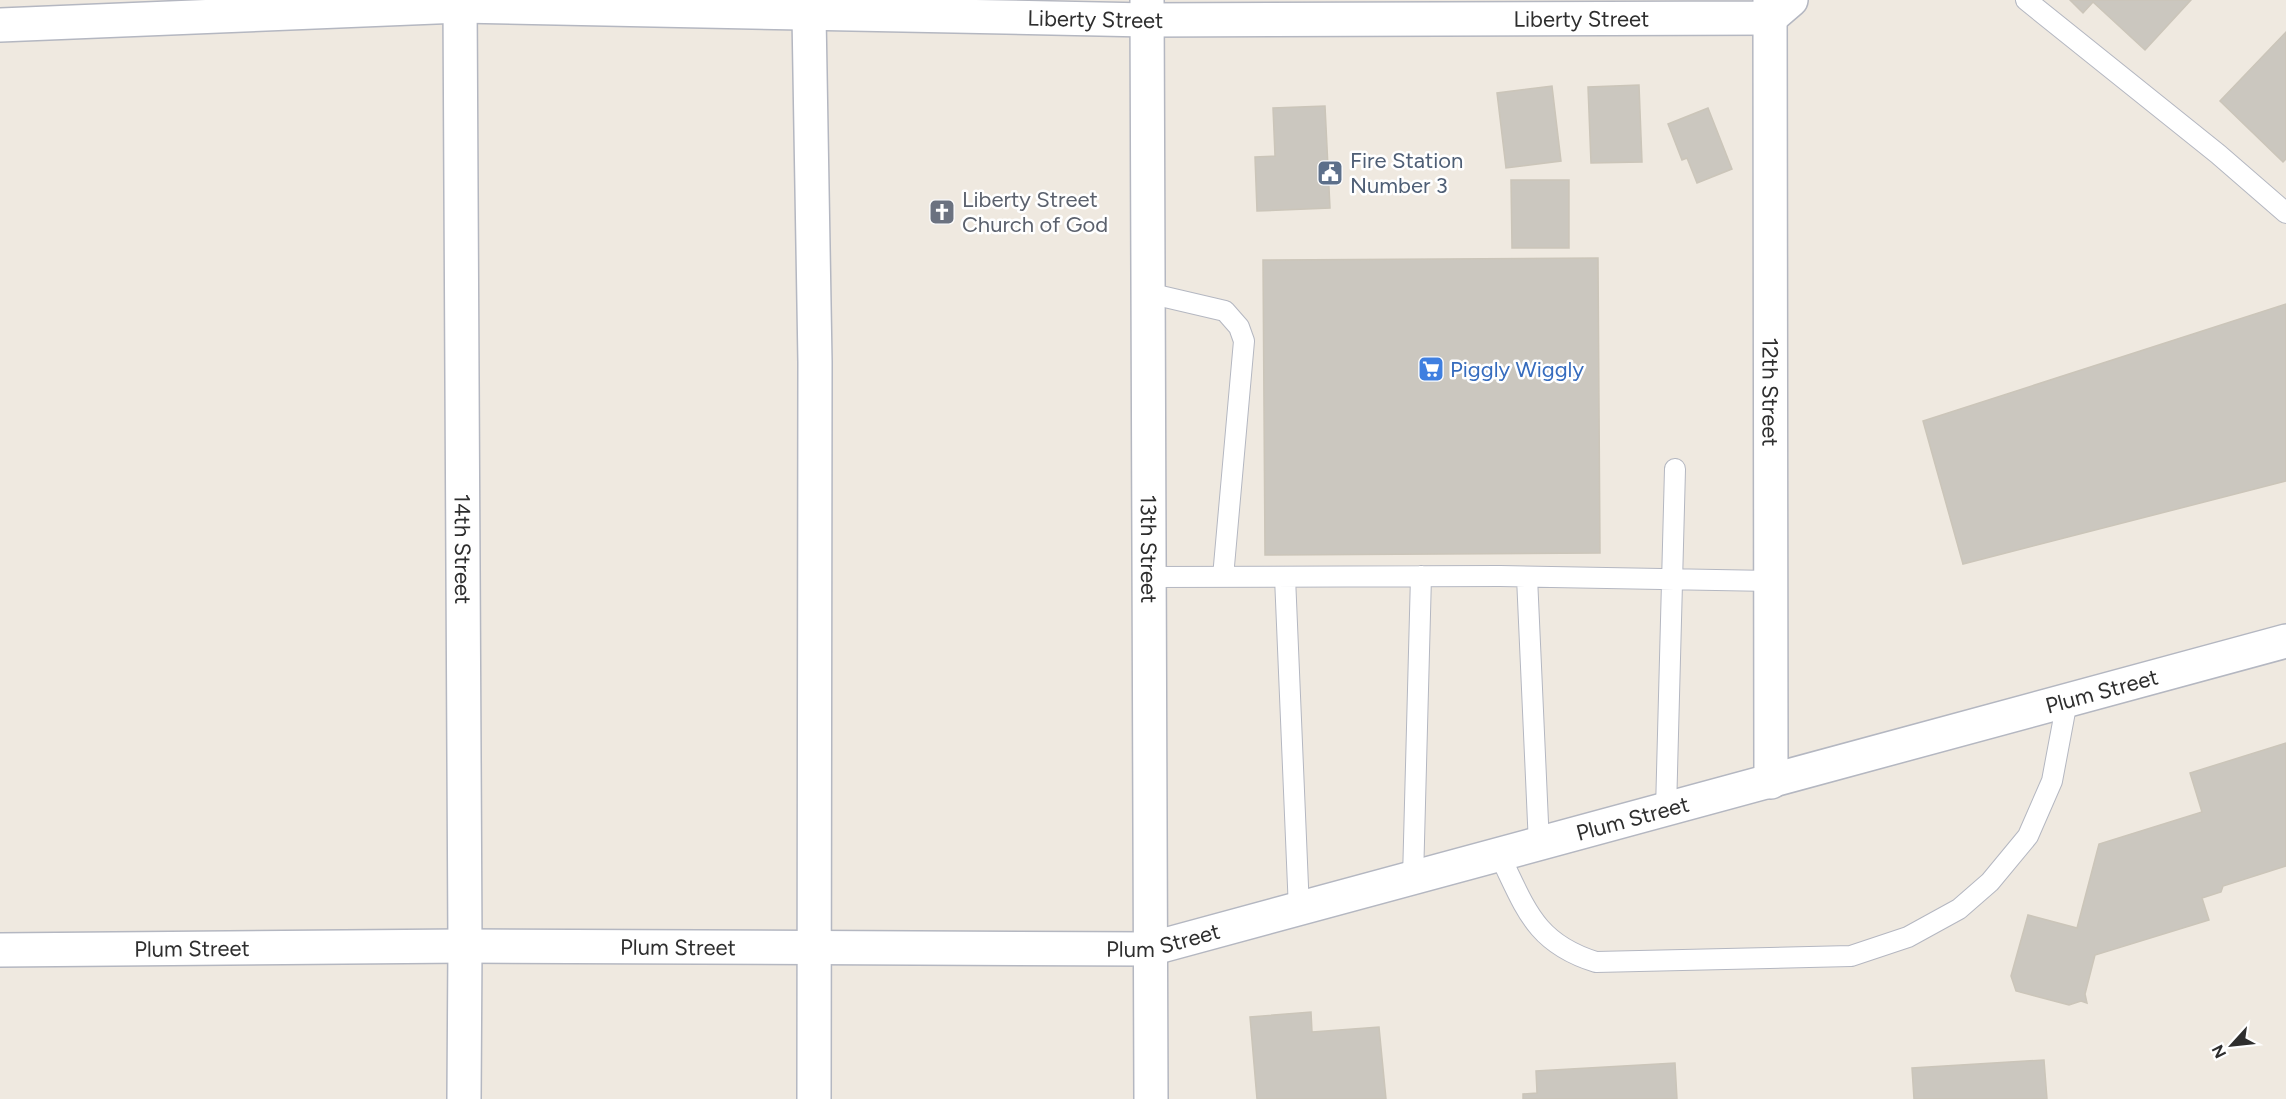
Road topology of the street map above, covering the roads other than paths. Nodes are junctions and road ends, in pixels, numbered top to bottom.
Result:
1 (2026, 0) edge
2 (460, 3) edge
3 (1777, 6) edge
4 (1147, 10) edge
5 (1467, 10) edge
6 (809, 15) junction
7 (0, 25) edge
8 (2286, 213) edge
9 (1148, 293) junction
10 (1675, 469) dead end
11 (1421, 576) junction
12 (1223, 577) junction
13 (1285, 577) junction
14 (1527, 577) junction
15 (1149, 578) junction
16 (1672, 579) junction
17 (1771, 581) junction
18 (2286, 641) edge
19 (2067, 701) junction
20 (1771, 782) junction
21 (1666, 810) junction
22 (1539, 845) junction
23 (1500, 856) junction
24 (1413, 879) junction
25 (1299, 910) junction
26 (465, 946) junction
27 (812, 947) junction
28 (1150, 949) junction
29 (0, 950) edge
30 (464, 1099) edge
31 (814, 1099) edge
32 (1150, 1099) edge

1 - 8 lane
2 - 6 street, Liberty Street
2 - 7 street, Liberty Street
2 - 26 street, 14th Street
3 - 5 street, Liberty Street
3 - 17 street, 12th Street
4 - 5 street, Liberty Street
4 - 6 street, Liberty Street
4 - 9 street, 13th Street
6 - 27 street
9 - 12 lane
9 - 15 street, 13th Street
10 - 16 lane
11 - 13 lane
11 - 14 lane
11 - 24 lane
12 - 13 lane
12 - 15 lane
13 - 25 lane
14 - 16 lane
14 - 22 lane
15 - 28 street, 13th Street
16 - 17 lane
16 - 21 lane
17 - 20 street, 12th Street
18 - 19 street, Plum Street
19 - 20 street, Plum Street
19 - 23 lane
20 - 21 street, Plum Street
21 - 22 street, Plum Street
22 - 23 street, Plum Street
23 - 24 street, Plum Street
24 - 25 street, Plum Street
25 - 28 street, Plum Street
26 - 27 street, Plum Street
26 - 29 street, Plum Street
26 - 30 street, 14th Street
27 - 28 street, Plum Street
27 - 31 street
28 - 32 street, 13th Street

